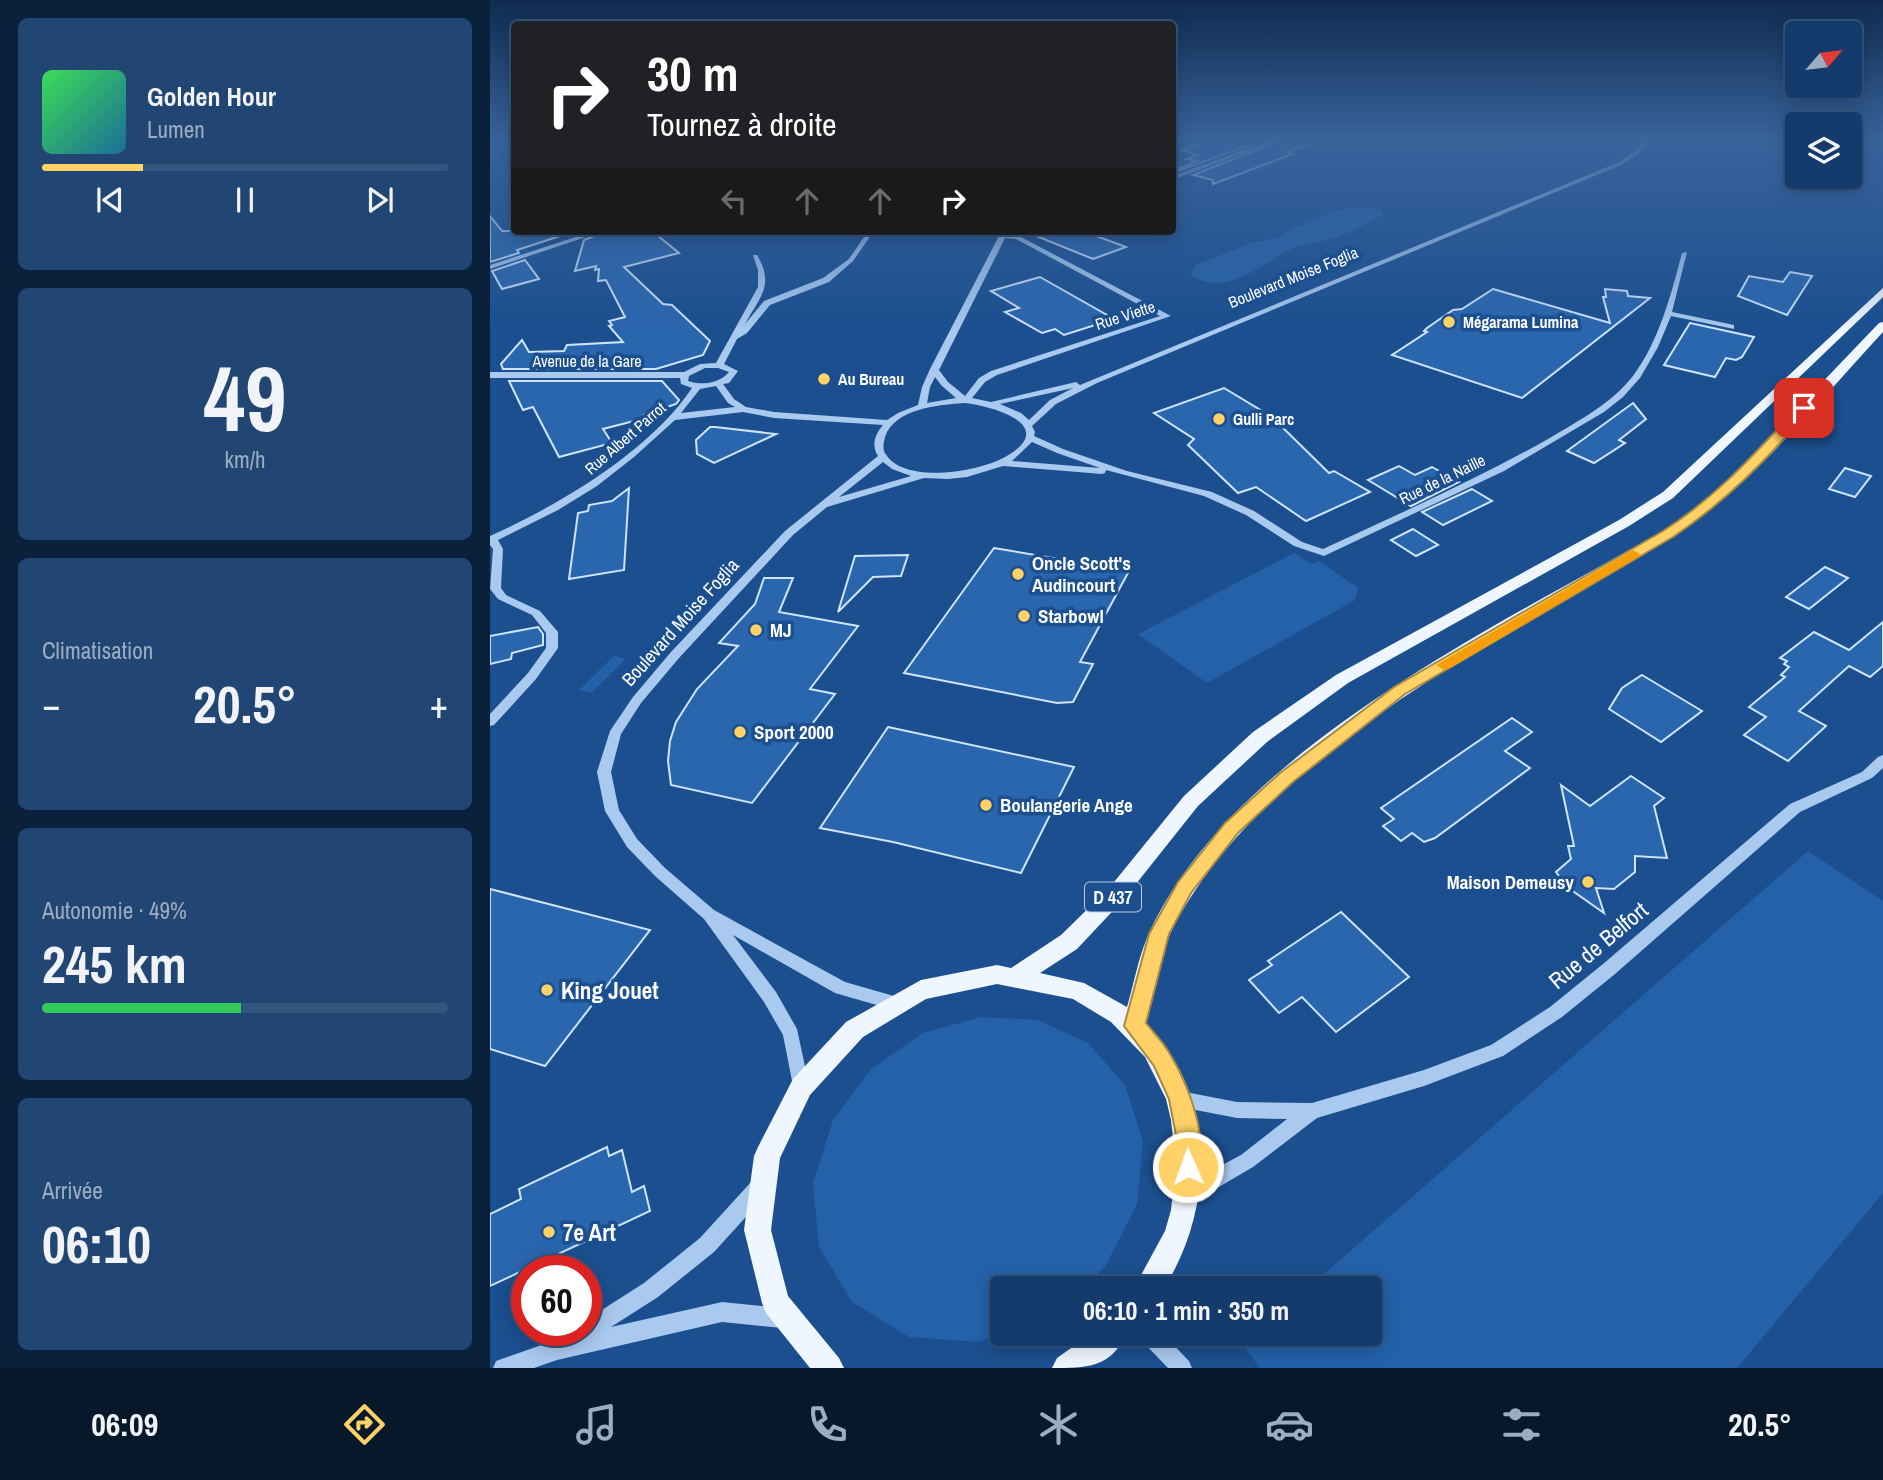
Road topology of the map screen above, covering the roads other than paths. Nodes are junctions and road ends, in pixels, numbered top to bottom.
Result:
1 (1526, 202) edge
2 (589, 235) edge
3 (868, 235) edge
4 (1003, 235) edge
5 (1008, 235) edge
6 (1685, 253) dead end
7 (755, 256) dead end
8 (490, 267) edge
9 (1883, 291) edge
10 (1670, 314) junction
11 (1883, 325) edge
12 (1731, 327) dead end
13 (732, 339) junction
14 (719, 365) junction
15 (934, 369) junction
16 (490, 375) edge
17 (685, 375) junction
18 (1094, 381) junction
19 (719, 384) junction
20 (697, 387) junction
21 (965, 400) junction
22 (993, 403) junction
23 (922, 407) junction
24 (743, 409) junction
25 (674, 417) junction
26 (889, 423) junction
27 (1028, 425) junction
28 (1029, 437) junction
29 (883, 457) junction
30 (1002, 463) junction
31 (1124, 473) junction
32 (923, 475) junction
33 (821, 506) junction
34 (491, 540) edge
35 (490, 722) edge
36 (1883, 761) edge
37 (709, 914) junction
38 (1017, 976) junction
39 (894, 1003) junction
40 (1135, 1026) junction
41 (800, 1085) junction
42 (1180, 1099) junction
43 (1312, 1111) junction
44 (758, 1189) junction
45 (1188, 1194) junction
46 (1155, 1276) edge
47 (782, 1318) junction
48 (1099, 1346) edge
49 (1161, 1346) edge
50 (557, 1350) junction
51 (503, 1368) edge
52 (829, 1368) edge
53 (1067, 1368) edge
54 (1182, 1368) edge

1 - 18 street, Boulevard Moise Foglia
2 - 8 street
3 - 13 street
4 - 15 street, Rue Viette
5 - 21 street, Rue Viette
6 - 10 street, Rue de la Naille
7 - 13 street
9 - 38 main road, D 437
10 - 12 street
10 - 31 street, Rue de la Naille
11 - 40 main road, D 437
13 - 14 street
14 - 17 street, Avenue de la Gare
14 - 19 street
15 - 21 street
15 - 23 street, Rue Viette
16 - 17 street, Avenue de la Gare
17 - 20 street
18 - 22 street, Boulevard Moise Foglia
18 - 27 street, Boulevard Moise Foglia
19 - 20 street
19 - 24 street
20 - 25 street, Rue Albert Parrot
21 - 22 street
21 - 23 street
22 - 27 street
23 - 26 street
24 - 25 street
24 - 26 street
25 - 34 street, Rue Albert Parrot
26 - 29 street
27 - 28 street
28 - 30 street
28 - 31 street
29 - 32 street
29 - 33 street, Boulevard Moise Foglia
30 - 31 street
30 - 32 street
32 - 33 street, Boulevard Moise Foglia
33 - 37 street, Boulevard Moise Foglia
34 - 35 street
36 - 43 street, Rue de Belfort
37 - 39 street, Boulevard Moise Foglia
37 - 41 street, Boulevard Moise Foglia
38 - 39 main road
38 - 40 main road
39 - 41 main road
40 - 42 main road
41 - 44 main road
42 - 43 street, Rue de Belfort
42 - 45 main road
43 - 45 street, Rue de Belfort
44 - 47 main road
44 - 50 street
45 - 46 main road
47 - 50 street
47 - 52 main road
48 - 53 main road
49 - 54 street
50 - 51 street

